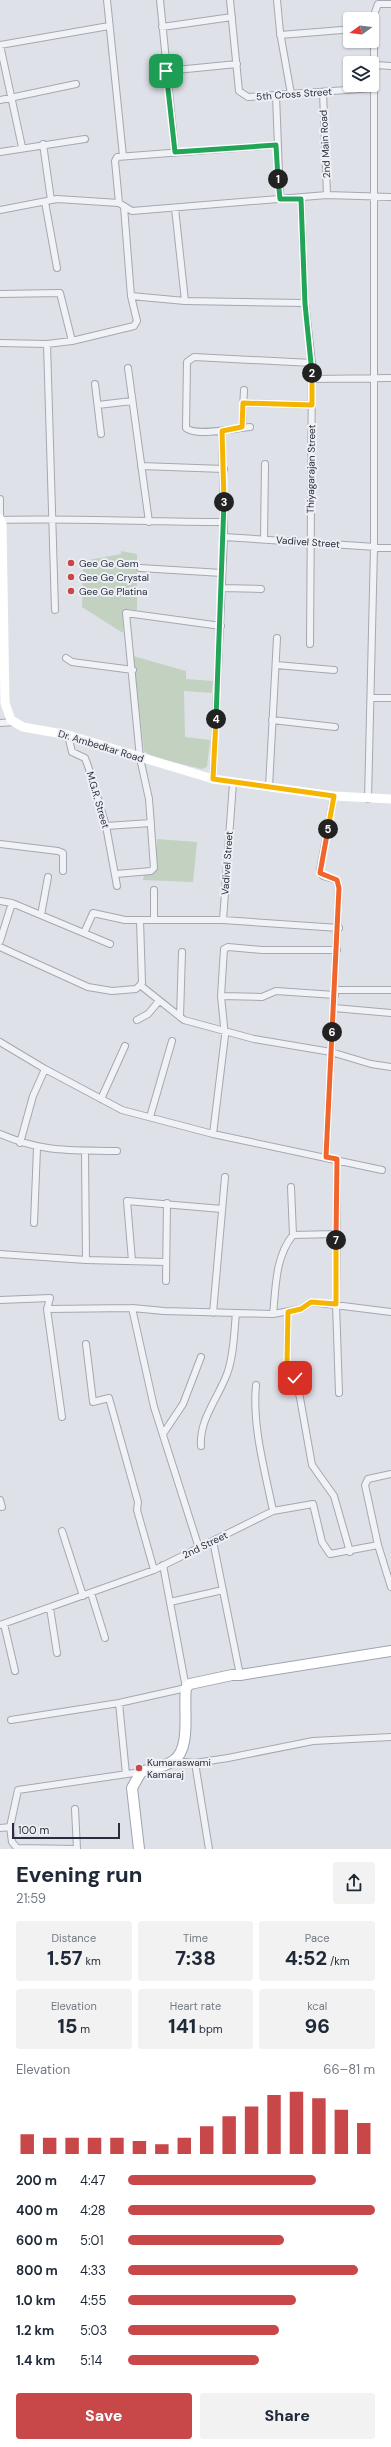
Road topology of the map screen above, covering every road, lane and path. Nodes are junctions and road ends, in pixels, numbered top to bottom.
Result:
1 (107, 0) edge
2 (160, 0) edge
3 (230, 0) edge
4 (277, 0) edge
5 (391, 4) edge
6 (232, 16) junction
7 (109, 26) junction
8 (162, 27) junction
9 (342, 30) dead end
10 (280, 35) junction
11 (0, 45) edge
12 (375, 56) edge
13 (237, 64) junction
14 (379, 65) edge
15 (391, 66) edge
16 (166, 71) junction
17 (76, 84) dead end
18 (343, 90) edge
19 (323, 92) junction
20 (375, 92) edge
21 (290, 94) junction
22 (276, 95) junction
23 (11, 97) junction
24 (0, 100) edge
25 (85, 139) dead end
26 (43, 144) junction
27 (276, 145) junction
28 (22, 147) junction
29 (0, 152) edge
30 (175, 152) junction
31 (123, 156) junction
32 (327, 195) junction
33 (374, 196) junction
34 (391, 197) edge
35 (280, 199) junction
36 (301, 199) junction
37 (48, 201) junction
38 (122, 205) junction
39 (175, 208) junction
40 (0, 210) edge
41 (57, 268) dead end
42 (0, 294) edge
43 (131, 296) junction
44 (185, 301) junction
45 (305, 304) junction
46 (72, 341) junction
47 (0, 343) edge
48 (47, 344) junction
49 (312, 362) junction
50 (128, 368) dead end
51 (374, 378) junction
52 (391, 378) edge
53 (312, 379) junction
54 (95, 384) dead end
55 (244, 390) dead end
56 (132, 400) junction
57 (243, 403) junction
58 (98, 405) junction
59 (312, 405) junction
60 (242, 427) junction
61 (250, 427) dead end
62 (222, 431) junction
63 (101, 434) dead end
64 (265, 464) dead end
65 (141, 466) junction
66 (224, 469) junction
67 (0, 499) edge
68 (52, 518) junction
69 (0, 520) edge
70 (149, 522) junction
71 (224, 522) junction
72 (224, 537) junction
73 (264, 539) junction
74 (311, 542) junction
75 (374, 547) junction
76 (391, 548) edge
77 (140, 568) dead end
78 (222, 573) junction
79 (222, 588) junction
80 (261, 590) dead end
81 (55, 610) dead end
82 (220, 626) junction
83 (277, 638) dead end
84 (310, 644) dead end
85 (66, 658) dead end
86 (276, 664) junction
87 (133, 670) junction
88 (334, 670) dead end
89 (371, 698) junction
90 (391, 698) edge
91 (272, 720) junction
92 (14, 722) junction
93 (0, 723) edge
94 (335, 727) dead end
95 (68, 735) junction
96 (140, 758) junction
97 (213, 779) junction
98 (233, 783) junction
99 (269, 787) junction
100 (334, 796) junction
101 (368, 799) junction
102 (391, 799) edge
103 (151, 823) junction
104 (106, 826) junction
105 (0, 844) edge
106 (63, 871) dead end
107 (116, 874) junction
108 (48, 877) dead end
109 (117, 886) dead end
110 (154, 890) dead end
111 (0, 901) edge
112 (12, 903) junction
113 (41, 915) junction
114 (140, 920) junction
115 (154, 920) junction
116 (224, 920) junction
117 (339, 928) junction
118 (84, 933) junction
119 (0, 941) edge
120 (110, 944) dead end
121 (0, 947) edge
122 (337, 950) junction
123 (182, 952) dead end
124 (140, 985) junction
125 (391, 990) edge
126 (334, 993) junction
127 (220, 996) junction
128 (159, 1001) junction
129 (334, 1008) junction
130 (391, 1013) edge
131 (180, 1016) junction
132 (137, 1020) dead end
133 (224, 1030) junction
134 (172, 1041) dead end
135 (0, 1042) edge
136 (125, 1046) dead end
137 (331, 1052) junction
138 (391, 1067) edge
139 (45, 1069) junction
140 (100, 1099) junction
141 (150, 1117) junction
142 (0, 1134) edge
143 (213, 1134) junction
144 (20, 1143) junction
145 (37, 1148) junction
146 (85, 1151) junction
147 (117, 1151) dead end
148 (326, 1157) junction
149 (337, 1159) junction
150 (382, 1170) dead end
151 (225, 1177) dead end
152 (291, 1187) dead end
153 (167, 1203) junction
154 (222, 1209) junction
155 (34, 1223) dead end
156 (336, 1234) junction
157 (293, 1235) junction
158 (0, 1254) edge
159 (86, 1260) junction
160 (132, 1261) junction
161 (166, 1262) junction
162 (166, 1281) dead end
163 (0, 1300) edge
164 (336, 1304) junction
165 (132, 1308) junction
166 (47, 1309) junction
167 (288, 1312) junction
168 (391, 1312) edge
169 (213, 1313) junction
170 (236, 1313) junction
171 (273, 1314) junction
172 (86, 1344) dead end
173 (201, 1357) dead end
174 (256, 1385) dead end
175 (339, 1393) dead end
176 (62, 1417) dead end
177 (163, 1434) junction
178 (201, 1446) dead end
179 (391, 1474) edge
180 (0, 1500) edge
181 (2, 1507) dead end
182 (273, 1511) junction
183 (62, 1531) dead end
184 (213, 1541) junction
185 (378, 1545) junction
186 (199, 1548) junction
187 (350, 1552) junction
188 (163, 1565) junction
189 (154, 1570) junction
190 (391, 1587) edge
191 (223, 1590) junction
192 (91, 1593) junction
193 (83, 1596) junction
194 (170, 1602) junction
195 (50, 1608) junction
196 (2, 1624) edge
197 (105, 1638) dead end
198 (391, 1651) edge
199 (57, 1653) dead end
200 (15, 1671) dead end
201 (240, 1675) junction
202 (186, 1688) junction
203 (119, 1703) junction
204 (11, 1720) dead end
205 (391, 1737) edge
206 (174, 1761) junction
207 (195, 1763) junction
208 (141, 1772) junction
209 (126, 1774) junction
210 (76, 1809) dead end
211 (10, 1827) junction
212 (0, 1828) edge
213 (16, 1848) edge
214 (76, 1849) edge
215 (139, 1849) edge
216 (209, 1849) edge

1 - 7 street
2 - 8 street
3 - 6 street
4 - 10 street
5 - 12 street
6 - 8 street
6 - 13 street
7 - 11 street
7 - 31 street
8 - 16 street
9 - 10 street
10 - 21 street
11 - 23 street
13 - 16 street
13 - 22 street, 5th Cross Street
14 - 15 street
16 - 30 street
17 - 23 street
18 - 19 street, 5th Cross Street
19 - 21 street, 5th Cross Street
19 - 32 street, 2nd Main Road
20 - 33 street
21 - 22 street, 5th Cross Street
22 - 27 street
23 - 24 street
23 - 28 street
25 - 26 street
26 - 28 street
26 - 37 street
27 - 30 street
27 - 35 street
28 - 29 street
30 - 31 street
31 - 38 street
32 - 33 street
32 - 36 street
33 - 34 street
33 - 51 street
35 - 36 street
35 - 39 street
36 - 45 street, Thiyagarajan Street
37 - 38 street
37 - 40 street
37 - 41 street
38 - 39 street
38 - 43 street
39 - 44 street
42 - 46 street
43 - 44 street
43 - 46 street
44 - 45 street
45 - 49 street, Thiyagarajan Street
46 - 48 street
47 - 48 street
48 - 68 street
49 - 53 street, Thiyagarajan Street
49 - 62 street
50 - 56 street
51 - 52 street
51 - 53 street
51 - 75 street
53 - 59 street, Thiyagarajan Street
54 - 58 street
55 - 57 street
56 - 58 street
56 - 65 street
57 - 59 street
57 - 60 street
58 - 63 street
59 - 74 street, Thiyagarajan Street
60 - 61 street
60 - 62 street
62 - 66 street
64 - 73 street
65 - 66 street
65 - 70 street
66 - 71 street
67 - 69 street
68 - 69 street
68 - 70 street
68 - 81 street
69 - 92 street
70 - 71 street
71 - 72 street
72 - 73 street, Vadivel Street
72 - 78 street
73 - 74 street, Vadivel Street
74 - 75 street, Vadivel Street
74 - 84 street, Thiyagarajan Street
75 - 76 street, Vadivel Street
75 - 89 street
77 - 78 street
78 - 79 street
79 - 80 street
79 - 82 street
82 - 87 street
82 - 97 street
83 - 86 street
85 - 87 street
86 - 88 street
86 - 91 street
87 - 96 street
89 - 90 street
89 - 101 street
91 - 94 street
91 - 99 street
92 - 93 street
92 - 95 street, Dr. Ambedkar Road
95 - 96 street, Dr. Ambedkar Road
95 - 104 street, M.G.R. Street
96 - 97 street, Dr. Ambedkar Road
96 - 103 street
97 - 98 street, Dr. Ambedkar Road
98 - 99 street, Dr. Ambedkar Road
98 - 116 street, Vadivel Street
99 - 100 street, Dr. Ambedkar Road
100 - 101 street, Dr. Ambedkar Road
100 - 117 street
101 - 102 street, Dr. Ambedkar Road
103 - 104 street
103 - 107 street
104 - 107 street, M.G.R. Street
105 - 106 street
107 - 109 street, M.G.R. Street
108 - 113 street
110 - 115 street
111 - 112 street
112 - 113 street
112 - 119 street
113 - 118 street
114 - 115 street
114 - 118 street
114 - 124 street
115 - 116 street
116 - 117 street
117 - 122 street
118 - 120 street
121 - 124 street
122 - 126 street
122 - 127 street
123 - 131 street
124 - 128 street
125 - 126 street
126 - 127 street
126 - 129 street
127 - 133 street
128 - 131 street
128 - 132 street
129 - 130 street
129 - 137 street
131 - 133 street
133 - 137 street
133 - 143 street
134 - 141 street
135 - 139 street
136 - 140 street
137 - 138 street
137 - 148 street
139 - 140 street
139 - 144 street
140 - 141 street
141 - 143 street
142 - 144 street
143 - 148 street
144 - 145 street
145 - 146 street
145 - 155 street
146 - 147 street
146 - 159 street
148 - 149 street
149 - 150 street
149 - 156 street
151 - 154 street
152 - 157 street
153 - 154 street
153 - 160 street
153 - 161 street
154 - 169 street
156 - 157 street
156 - 164 street
157 - 171 street
158 - 159 street
159 - 160 street
160 - 161 street
161 - 162 street
163 - 166 street
164 - 167 street
164 - 168 street
164 - 175 street
165 - 166 street
165 - 169 street
165 - 177 street
166 - 176 street
167 - 171 street
167 - 187 street
169 - 170 street
170 - 171 street
170 - 178 street
172 - 189 street
173 - 177 street
174 - 182 street
177 - 186 street
179 - 185 street
180 - 181 street
182 - 184 street, 2nd Street
182 - 187 street, 2nd Street
183 - 193 street
184 - 186 street, 2nd Street
184 - 191 street
185 - 187 street, 2nd Street
185 - 190 street
186 - 188 street, 2nd Street
188 - 189 street, 2nd Street
188 - 194 street
189 - 192 street, 2nd Street
191 - 194 street
191 - 201 street
192 - 193 street, 2nd Street
192 - 197 street
193 - 195 street, 2nd Street
194 - 202 street
195 - 196 street, 2nd Street
195 - 199 street
196 - 200 street
198 - 201 main road
201 - 202 main road
202 - 203 street
202 - 206 main road
203 - 204 street
203 - 209 street
205 - 207 street
206 - 207 street
206 - 208 main road
207 - 216 street
208 - 209 street
208 - 215 main road
209 - 211 street
210 - 214 street
211 - 212 street
211 - 213 street
213 - 214 street

